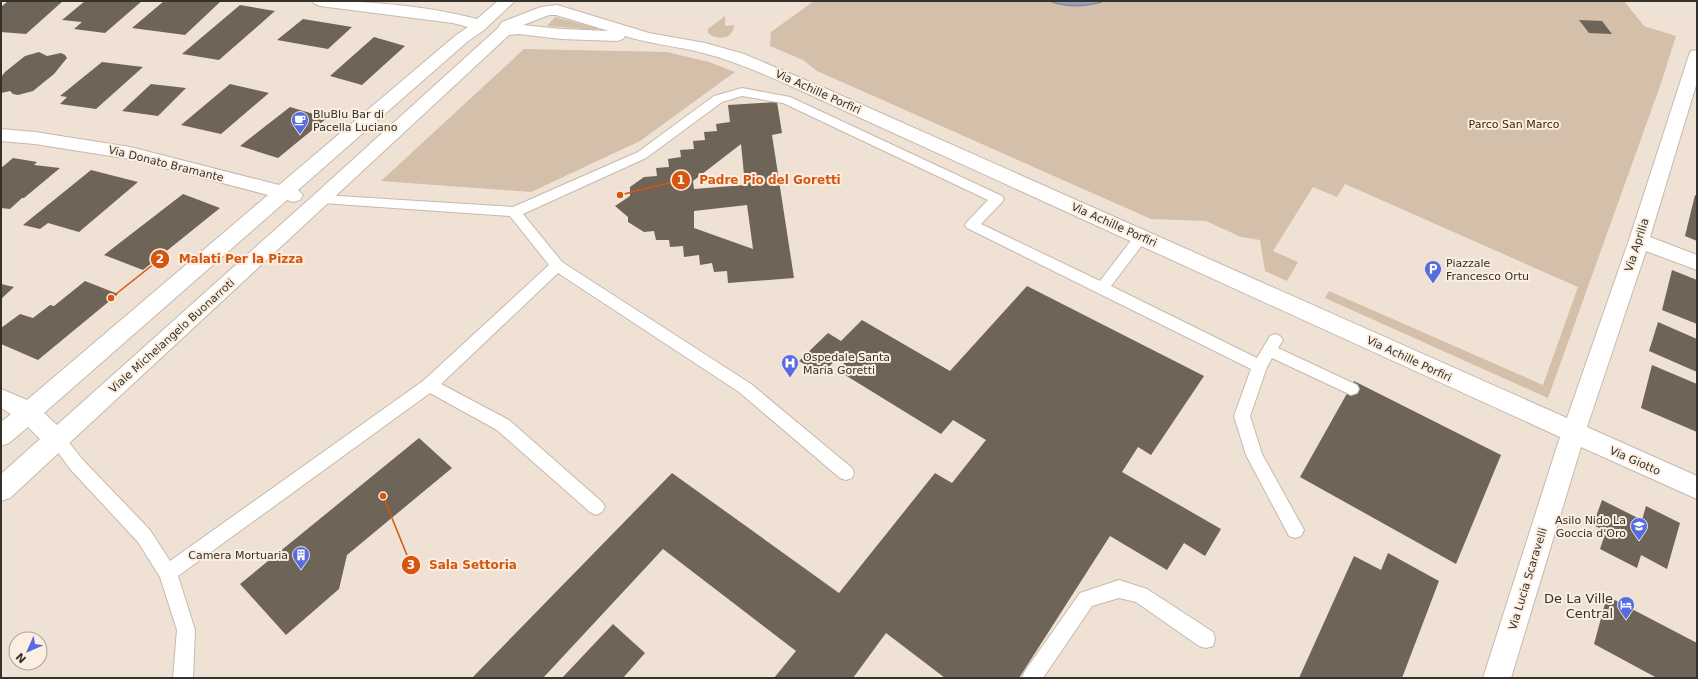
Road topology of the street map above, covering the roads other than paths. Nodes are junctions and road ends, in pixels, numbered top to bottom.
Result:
1 (320, 1) edge
2 (508, 1) edge
3 (536, 1) edge
4 (480, 25) junction
5 (506, 28) junction
6 (646, 37) junction
7 (1697, 55) edge
8 (1690, 102) edge
9 (1, 135) edge
10 (282, 193) junction
11 (322, 199) junction
12 (514, 212) junction
13 (1141, 237) junction
14 (1638, 240) junction
15 (1697, 263) edge
16 (557, 266) junction
17 (1102, 288) junction
18 (1260, 366) junction
19 (428, 386) junction
20 (1351, 389) dead end
21 (1, 398) edge
22 (28, 413) junction
23 (1573, 434) junction
24 (1, 436) edge
25 (57, 440) junction
26 (846, 473) dead end
27 (1697, 488) edge
28 (1, 490) edge
29 (596, 507) dead end
30 (1295, 530) dead end
31 (168, 573) junction
32 (1206, 639) dead end
33 (183, 678) edge
34 (1032, 678) edge
35 (1497, 678) edge

1 - 4 street
2 - 4 street
3 - 5 street, Viale Michelangelo Buonarroti
4 - 5 street
4 - 10 street
5 - 6 street, Via Achille Porfiri
5 - 6 street, Via Achille Porfiri
5 - 11 street, Viale Michelangelo Buonarroti
6 - 13 street, Via Achille Porfiri
7 - 8 street, Via Aprilia
8 - 14 street, Via Aprilia
9 - 10 street, Via Donato Bramante
10 - 11 street
10 - 22 street
11 - 12 lane
11 - 25 street, Viale Michelangelo Buonarroti
12 - 16 lane
12 - 17 lane
13 - 17 lane
13 - 23 street, Via Achille Porfiri
14 - 15 street
14 - 23 street, Via Aprilia
16 - 19 lane
16 - 26 lane
17 - 18 lane
18 - 20 lane
18 - 30 lane
19 - 29 lane
19 - 31 lane
21 - 22 street
22 - 24 street
22 - 25 street
23 - 27 street, Via Giotto
23 - 35 street, Via Lucia Scaravelli
25 - 28 street, Viale Michelangelo Buonarroti
25 - 31 lane
31 - 33 lane
32 - 34 lane

